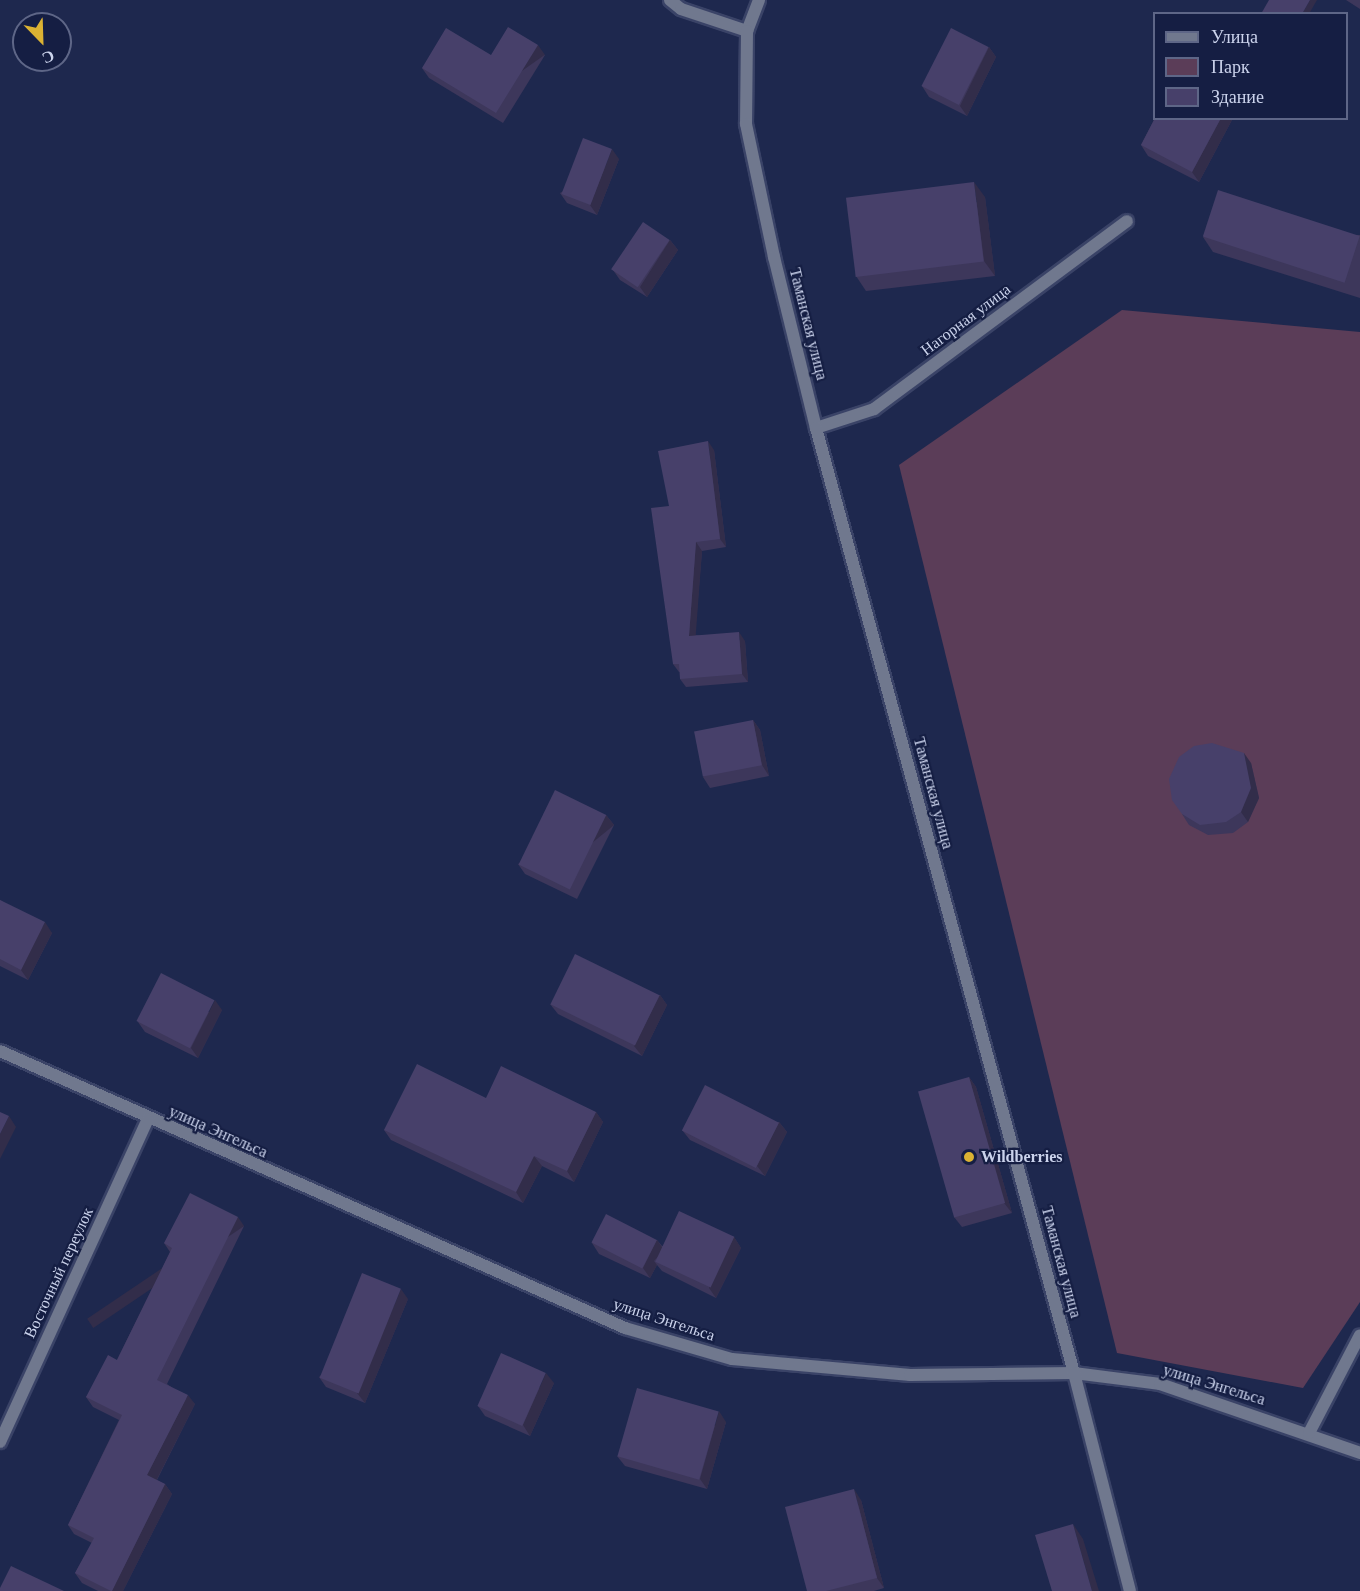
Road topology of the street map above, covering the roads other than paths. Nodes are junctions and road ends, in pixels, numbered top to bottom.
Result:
1 (670, 0) edge
2 (759, 0) edge
3 (747, 31) junction
4 (1126, 221) dead end
5 (816, 428) junction
6 (0, 1051) edge
7 (148, 1119) junction
8 (1360, 1335) edge
9 (1074, 1373) junction
10 (1309, 1433) junction
11 (0, 1442) edge
12 (1360, 1453) edge
13 (1130, 1591) edge

1 - 3 street
2 - 3 street, Таманская улица
3 - 5 street, Таманская улица
4 - 5 street, Нагорная улица
5 - 9 street, Таманская улица
6 - 7 street, улица Энгельса
7 - 9 street, улица Энгельса
7 - 11 street, Восточный переулок
8 - 10 street
9 - 10 street, улица Энгельса
9 - 13 street, Таманская улица
10 - 12 street, улица Энгельса

